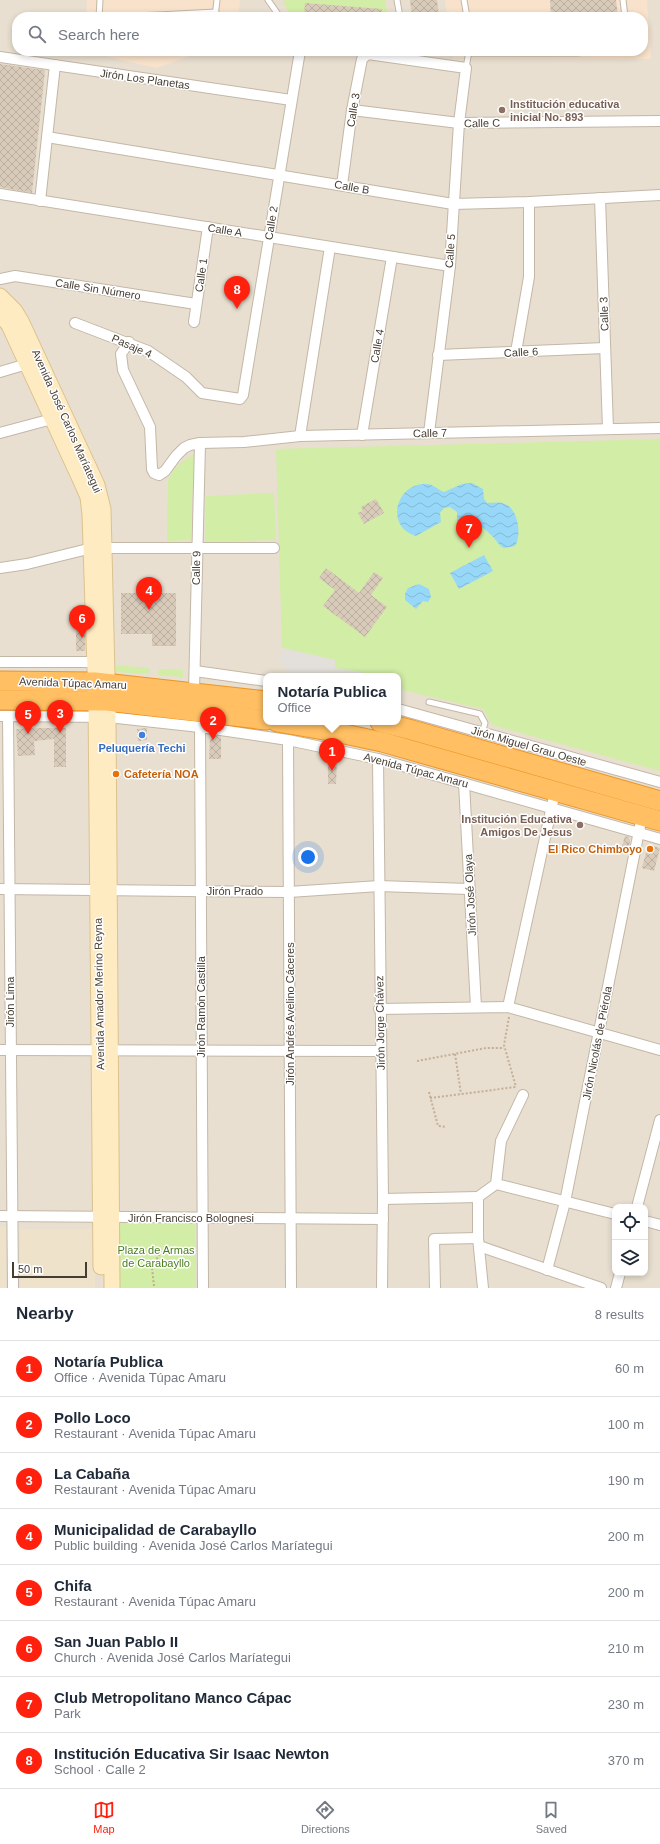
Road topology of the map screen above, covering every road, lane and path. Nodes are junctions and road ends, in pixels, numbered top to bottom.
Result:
1 (100, 0) edge
2 (217, 0) edge
3 (268, 0) edge
4 (397, 0) edge
5 (464, 0) edge
6 (623, 0) edge
7 (99, 12) edge
8 (215, 12) edge
9 (276, 12) edge
10 (399, 12) edge
11 (465, 12) edge
12 (624, 12) edge
13 (0, 56) edge
14 (299, 56) edge
15 (366, 56) edge
16 (405, 56) edge
17 (468, 56) edge
18 (55, 65) junction
19 (466, 68) junction
20 (291, 100) junction
21 (352, 110) junction
22 (660, 121) edge
23 (459, 123) junction
24 (47, 137) junction
25 (279, 174) junction
26 (342, 185) junction
27 (0, 194) edge
28 (660, 195) edge
29 (600, 198) junction
30 (40, 201) junction
31 (529, 202) junction
32 (453, 204) junction
33 (208, 227) junction
34 (268, 237) junction
35 (330, 247) junction
36 (392, 257) junction
37 (450, 266) junction
38 (0, 279) edge
39 (0, 296) edge
40 (196, 304) junction
41 (0, 314) edge
42 (194, 322) dead end
43 (75, 323) dead end
44 (129, 342) junction
45 (605, 348) junction
46 (516, 352) junction
47 (438, 356) junction
48 (26, 364) junction
49 (0, 372) edge
50 (202, 393) joint
51 (52, 419) junction
52 (660, 428) edge
53 (608, 429) junction
54 (0, 433) edge
55 (429, 433) junction
56 (362, 435) junction
57 (300, 436) junction
58 (200, 443) junction
59 (98, 548) junction
60 (197, 548) junction
61 (274, 548) dead end
62 (0, 568) edge
63 (0, 662) edge
64 (101, 662) junction
65 (195, 671) junction
66 (0, 681) edge
67 (263, 681) edge
68 (194, 692) junction
69 (102, 700) junction
70 (263, 700) edge
71 (428, 702) dead end
72 (401, 710) edge
73 (3, 711) edge
74 (263, 720) edge
75 (294, 725) edge
76 (396, 725) edge
77 (200, 726) junction
78 (288, 740) junction
79 (478, 740) junction
80 (378, 759) junction
81 (466, 775) junction
82 (660, 782) edge
83 (553, 799) junction
84 (660, 801) edge
85 (647, 823) edge
86 (660, 839) edge
87 (379, 886) junction
88 (5, 889) edge
89 (470, 889) junction
90 (103, 890) junction
91 (201, 891) junction
92 (289, 892) junction
93 (476, 1007) junction
94 (509, 1008) junction
95 (380, 1009) junction
96 (600, 1032) junction
97 (504, 1048) junction
98 (0, 1050) edge
99 (11, 1050) junction
100 (105, 1050) junction
101 (202, 1050) junction
102 (290, 1050) junction
103 (660, 1050) edge
104 (380, 1051) junction
105 (455, 1054) junction
106 (417, 1061) dead end
107 (516, 1087) junction
108 (429, 1092) dead end
109 (461, 1095) junction
110 (523, 1095) joint
111 (430, 1098) junction
112 (660, 1120) edge
113 (446, 1127) dead end
114 (496, 1184) junction
115 (478, 1197) junction
116 (383, 1199) junction
117 (565, 1202) junction
118 (638, 1204) edge
119 (612, 1213) edge
120 (0, 1216) edge
121 (12, 1216) junction
122 (106, 1217) junction
123 (202, 1218) junction
124 (290, 1218) junction
125 (383, 1219) junction
126 (648, 1223) edge
127 (660, 1225) edge
128 (478, 1242) junction
129 (160, 1253) dead end
130 (547, 1270) junction
131 (619, 1276) edge
132 (154, 1286) dead end
133 (13, 1288) edge
134 (102, 1288) edge
135 (112, 1288) edge
136 (203, 1288) edge
137 (291, 1288) edge
138 (382, 1288) edge
139 (435, 1288) edge
140 (484, 1288) edge
141 (601, 1288) edge
142 (616, 1288) edge

1 - 7 lane
2 - 8 lane
3 - 9 lane
4 - 10 lane
5 - 11 lane
6 - 12 lane
13 - 18 street, Jirón Los Planetas
14 - 20 street, Calle 2
15 - 21 street, Calle 3
16 - 19 street
17 - 19 lane
18 - 20 street, Jirón Los Planetas
18 - 24 street
19 - 23 street, Calle 5
20 - 25 street, Calle 2
21 - 23 street, Calle C
21 - 26 street, Calle 3
22 - 23 street, Calle C
23 - 32 street, Calle 5
24 - 25 street, Calle B
24 - 30 street
25 - 26 street, Calle B
25 - 34 street, Calle 2
26 - 32 street, Calle B
27 - 30 street, Calle A
28 - 29 street, Calle B
29 - 31 street, Calle B
29 - 45 street, Calle 3
30 - 33 street, Calle A
31 - 32 street, Calle B
31 - 46 street
32 - 37 street, Calle 5
33 - 34 street, Calle A
33 - 40 street, Calle 1
34 - 35 street, Calle A
34 - 50 street, Calle 2
35 - 36 street, Calle A
35 - 57 street
36 - 37 street, Calle A
36 - 56 street, Calle 4
37 - 47 street, Calle 5
38 - 40 street, Calle Sin Número
39 - 59 street, Avenida José Carlos Maríategui
40 - 42 street, Calle 1
41 - 48 street, Avenida José Carlos Maríategui
43 - 44 street, Pasaje 4
44 - 50 street, Pasaje 4
44 - 58 street
45 - 46 street, Calle 6
45 - 53 street, Calle 3
46 - 47 street, Calle 6
47 - 55 street, Calle 5
48 - 49 street
48 - 51 street, Avenida José Carlos Maríategui
51 - 54 street
51 - 59 street, Avenida José Carlos Maríategui
52 - 53 street, Calle 7
53 - 55 street, Calle 7
55 - 56 street, Calle 7
56 - 57 street, Calle 7
57 - 58 street, Calle 7
58 - 60 street, Calle 9
59 - 60 street
59 - 62 street
59 - 64 street, Avenida José Carlos Maríategui
60 - 61 street
60 - 65 street, Calle 9
63 - 64 street, Avenida Túpac Amaru
64 - 69 street, Avenida José Carlos Maríategui
65 - 67 street
65 - 68 street, Calle 9
66 - 69 highway, Avenida Túpac Amaru
68 - 69 highway, Avenida Túpac Amaru
68 - 70 highway, Avenida Túpac Amaru
69 - 73 highway, Avenida Túpac Amaru
69 - 74 highway, Avenida Túpac Amaru
69 - 77 street, Avenida Túpac Amaru
69 - 90 street, Avenida Amador Merino Reyna
71 - 79 lane
72 - 79 street, Jirón Miguel Grau Oeste
73 - 88 street, Jirón Lima
75 - 81 highway, Avenida Túpac Amaru
76 - 79 highway
77 - 78 street, Avenida Túpac Amaru
77 - 91 street, Jirón Ramón Castilla
78 - 80 street, Avenida Túpac Amaru
78 - 92 street, Jirón Andrés Avelino Cáceres
79 - 81 highway
79 - 82 street, Jirón Miguel Grau Oeste
79 - 84 highway
80 - 81 street, Avenida Túpac Amaru
80 - 87 street, Jirón Jorge Chávez
81 - 83 highway, Avenida Túpac Amaru
81 - 89 street, Jirón José Olaya
83 - 85 highway, Avenida Túpac Amaru
83 - 94 street
85 - 86 street, Avenida Túpac Amaru
85 - 96 street, Jirón Nicolás de Piérola
87 - 89 street, Jirón Prado
87 - 92 street, Jirón Prado
87 - 95 street, Jirón Jorge Chávez
88 - 90 street, Jirón Prado
88 - 99 street, Jirón Lima
89 - 93 street, Jirón José Olaya
90 - 91 street, Jirón Prado
90 - 100 street, Avenida Amador Merino Reyna
91 - 92 street, Jirón Prado
91 - 101 street, Jirón Ramón Castilla
92 - 102 street, Jirón Andrés Avelino Cáceres
93 - 94 street
93 - 95 street
94 - 96 street
94 - 97 path
95 - 104 street, Jirón Jorge Chávez
96 - 103 street
96 - 117 street, Jirón Nicolás de Piérola
97 - 105 path
97 - 107 path
98 - 99 street
99 - 100 street
99 - 121 street, Jirón Lima
100 - 101 street
100 - 122 street, Avenida Amador Merino Reyna
101 - 102 street
101 - 123 street, Jirón Ramón Castilla
102 - 104 street
102 - 124 street, Jirón Andrés Avelino Cáceres
104 - 116 street, Jirón Jorge Chávez
105 - 106 path
105 - 109 path
107 - 109 path
107 - 110 path
108 - 111 path
109 - 111 path
110 - 114 street
111 - 113 path
112 - 118 street
114 - 115 street
114 - 117 street
115 - 116 street
115 - 128 street
116 - 125 street, Jirón Jorge Chávez
117 - 119 street
117 - 130 street, Jirón Nicolás de Piérola
120 - 121 street, Jirón Francisco Bolognesi
121 - 122 street, Jirón Francisco Bolognesi
121 - 133 street, Jirón Lima
122 - 123 street, Jirón Francisco Bolognesi
122 - 134 street, Avenida Amador Merino Reyna
122 - 135 street, Avenida Amador Merino Reyna
123 - 124 street, Jirón Francisco Bolognesi
123 - 136 street, Jirón Ramón Castilla
124 - 125 street, Jirón Francisco Bolognesi
124 - 137 street, Jirón Andrés Avelino Cáceres
125 - 138 street, Jirón Jorge Chávez
126 - 127 street
128 - 130 street
128 - 139 street
128 - 140 street
129 - 132 path
130 - 141 street
131 - 142 street

